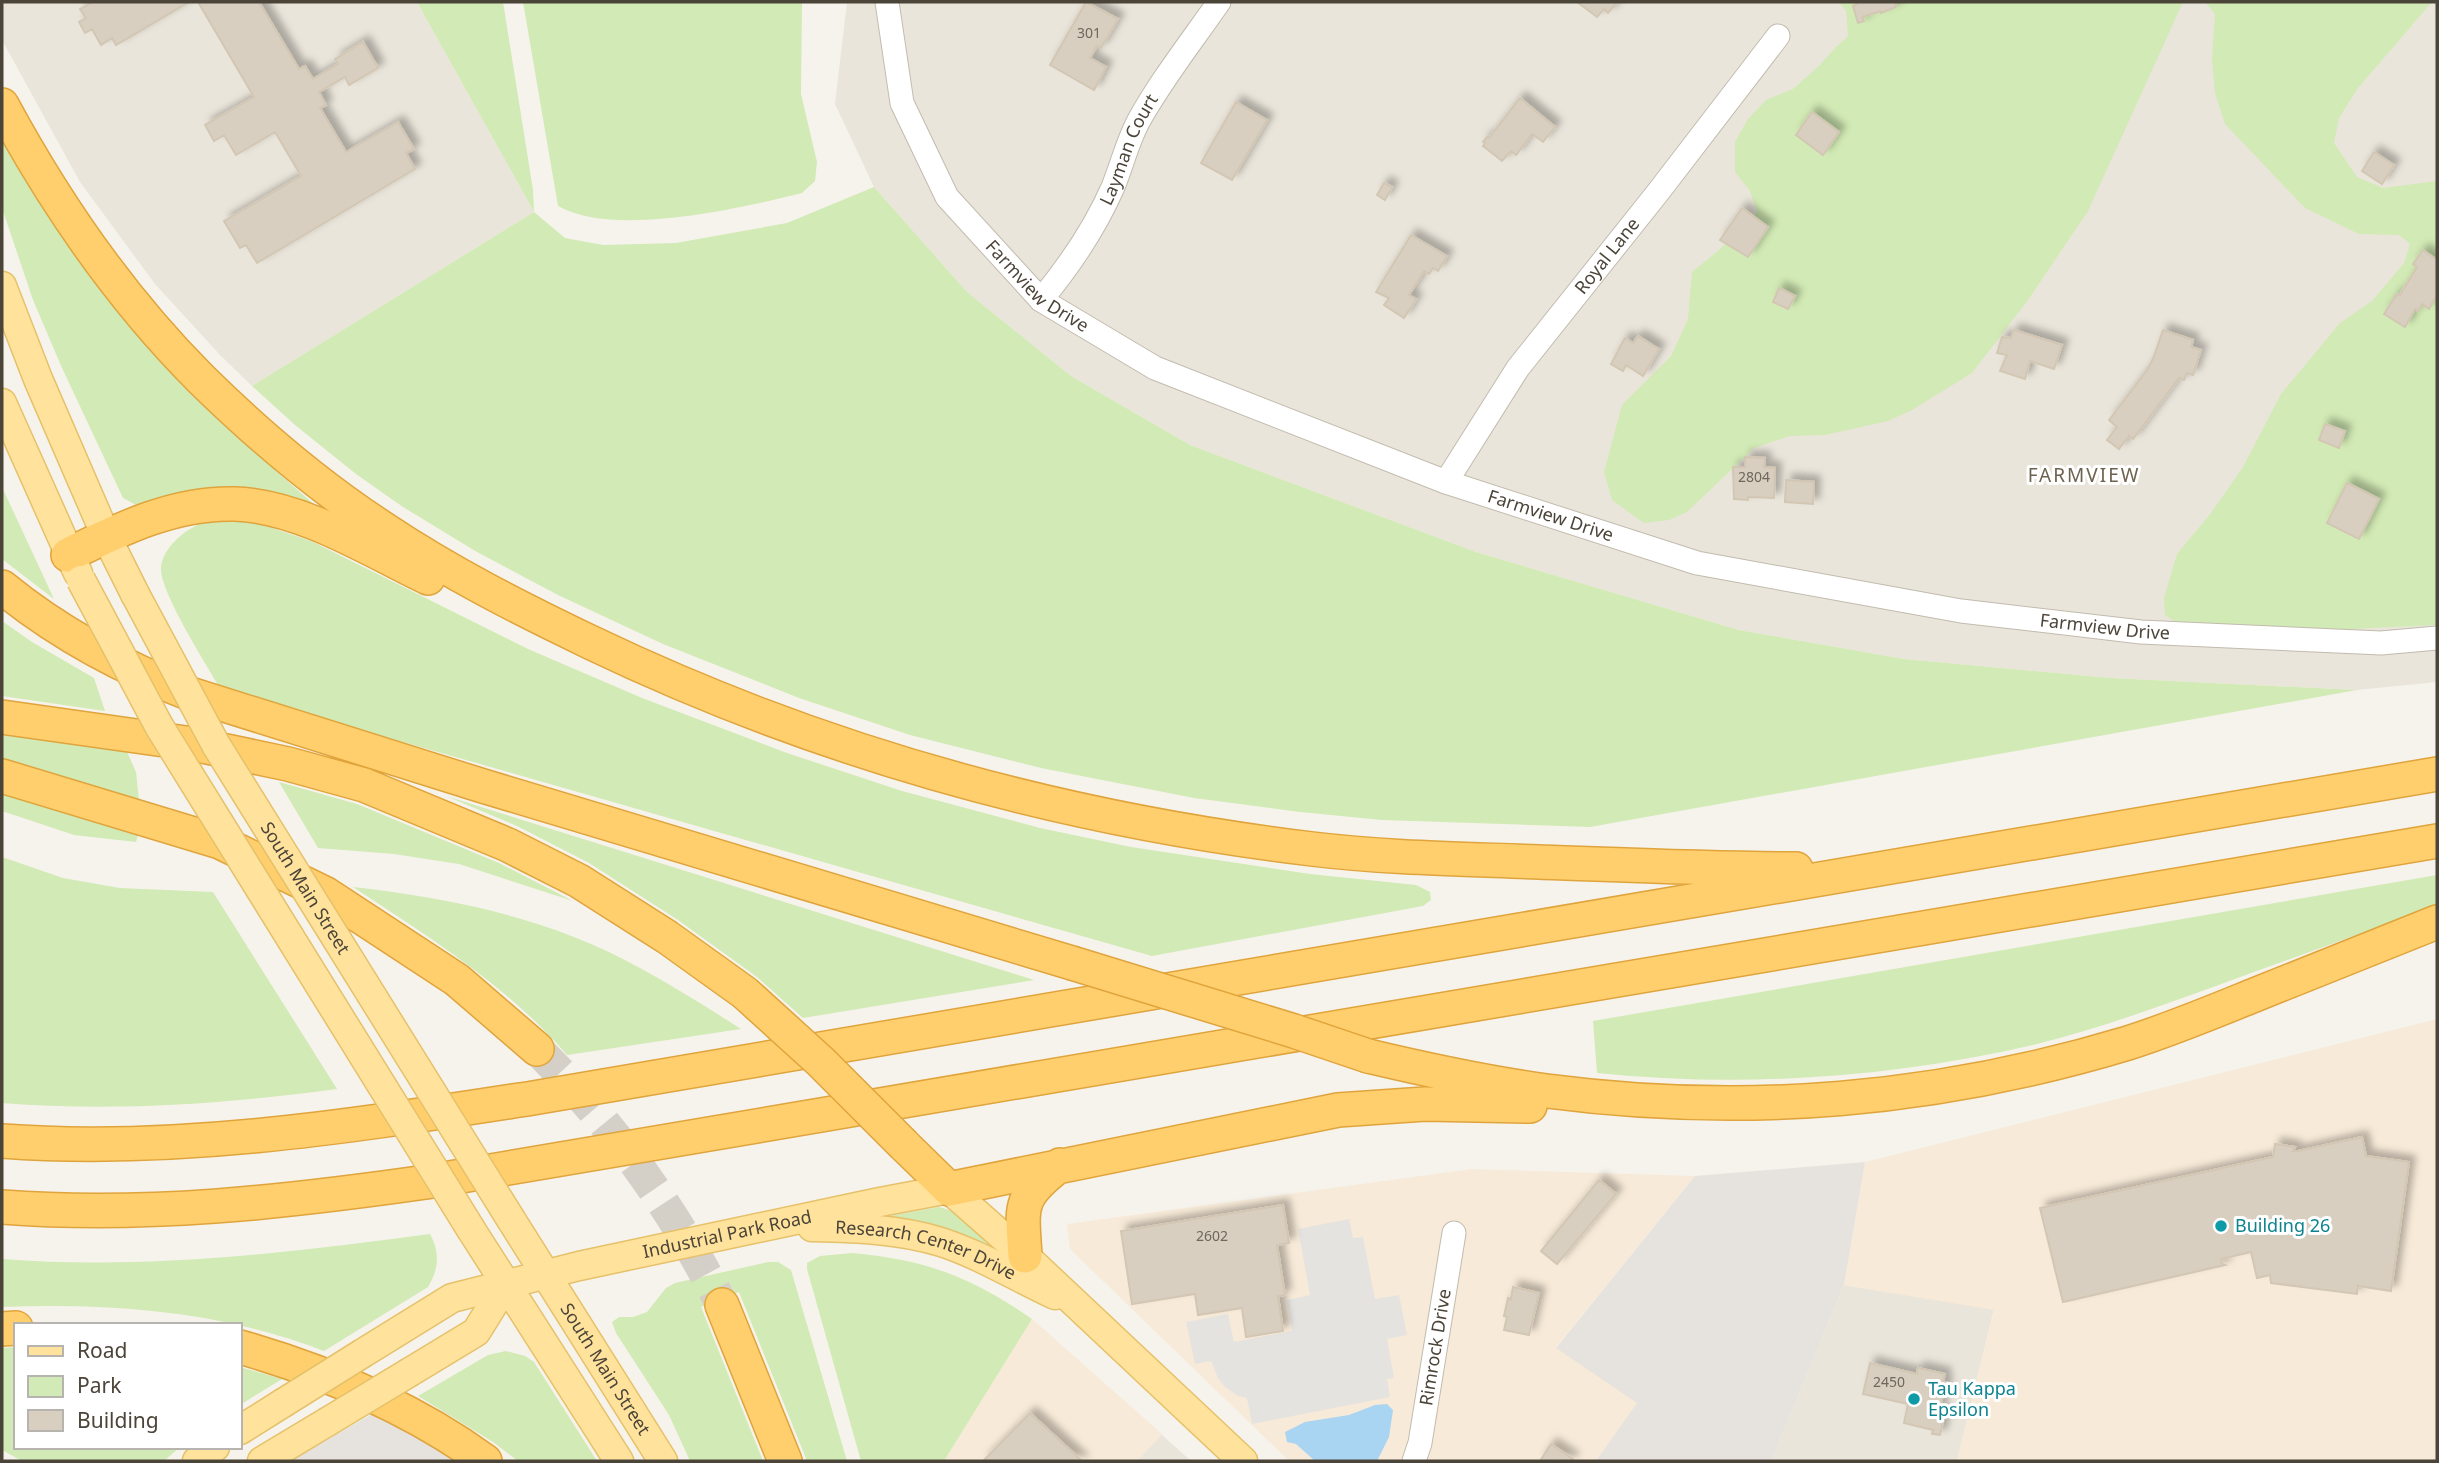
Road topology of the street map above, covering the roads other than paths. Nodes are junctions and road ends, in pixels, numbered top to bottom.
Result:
1 (887, 2) edge
2 (1219, 2) edge
3 (1778, 36) dead end
4 (2, 105) edge
5 (2, 286) edge
6 (1041, 300) junction
7 (2, 403) edge
8 (1446, 482) junction
9 (106, 536) junction
10 (75, 568) junction
11 (2, 587) edge
12 (544, 620) junction
13 (2437, 638) edge
14 (2, 717) edge
15 (2437, 774) edge
16 (2, 776) edge
17 (2437, 841) edge
18 (1847, 875) junction
19 (2437, 922) edge
20 (537, 1049) tunnel mouth
21 (1650, 1100) junction
22 (2, 1141) edge
23 (1060, 1165) junction
24 (948, 1189) junction
25 (2, 1207) edge
26 (763, 1226) junction
27 (1454, 1233) dead end
28 (1026, 1256) junction
29 (546, 1274) junction
30 (506, 1284) junction
31 (722, 1305) tunnel mouth
32 (1079, 1307) junction
33 (242, 1348) edge
34 (242, 1429) edge
35 (212, 1449) edge
36 (197, 1461) edge
37 (262, 1461) edge
38 (485, 1461) edge
39 (619, 1461) edge
40 (663, 1461) edge
41 (785, 1461) edge
42 (1243, 1461) edge
43 (1413, 1461) edge

1 - 6 street, Farmview Drive
2 - 6 street, Layman Court
3 - 8 street, Royal Lane
4 - 12 highway
5 - 9 main road, South Main Street
6 - 8 street, Farmview Drive
7 - 10 main road, South Main Street
8 - 13 street, Farmview Drive
9 - 10 highway
9 - 12 highway
9 - 29 main road, South Main Street, bridge
10 - 30 main road, South Main Street, bridge
11 - 21 highway, bridge
12 - 18 highway
14 - 24 highway, bridge
15 - 18 highway
16 - 20 highway
17 - 25 highway
18 - 22 highway
19 - 21 highway
21 - 23 highway
23 - 24 highway
23 - 28 highway
24 - 26 main road, Industrial Park Road
24 - 28 main road, Research Center Drive
26 - 29 main road, Industrial Park Road
26 - 32 main road, Research Center Drive
27 - 43 street, Rimrock Drive
28 - 32 main road, Research Center Drive
29 - 30 main road, Industrial Park Road
29 - 40 main road, South Main Street
30 - 34 main road, Industrial Park Road, bridge
30 - 37 main road, bridge
30 - 39 main road, South Main Street
31 - 41 highway
32 - 42 main road, Research Center Drive
33 - 38 highway
35 - 36 main road

